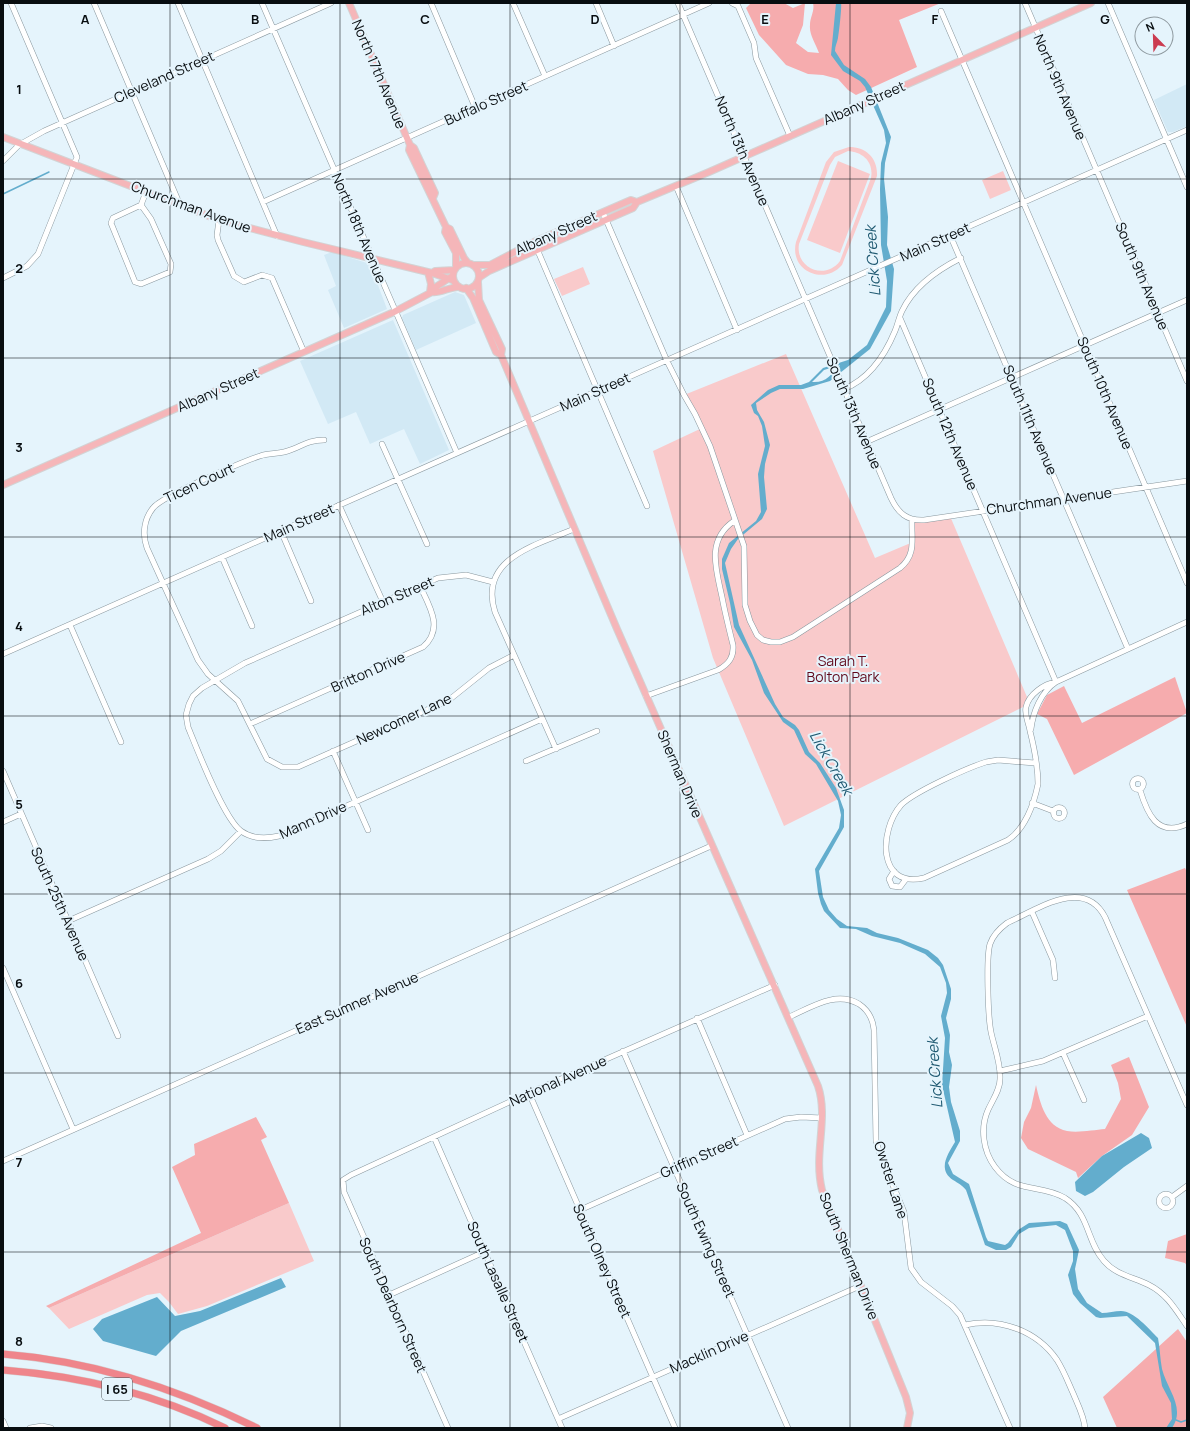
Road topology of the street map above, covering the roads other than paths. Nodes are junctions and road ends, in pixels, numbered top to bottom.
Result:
1 (11, 3) edge
2 (94, 3) edge
3 (178, 3) edge
4 (262, 3) edge
5 (331, 3) edge
6 (349, 3) edge
7 (431, 3) edge
8 (513, 3) edge
9 (596, 3) edge
10 (678, 3) edge
11 (709, 3) edge
12 (732, 3) edge
13 (1025, 3) edge
14 (1091, 3) edge
15 (1108, 3) edge
16 (941, 11) dead end
17 (683, 14) junction
18 (1035, 28) junction
19 (273, 29) junction
20 (614, 46) junction
21 (202, 60) junction
22 (963, 60) junction
23 (545, 76) junction
24 (132, 92) junction
25 (475, 107) junction
26 (63, 122) junction
27 (1187, 130) edge
28 (3, 136) edge
29 (790, 136) junction
30 (406, 138) junction
31 (1167, 139) junction
32 (21, 144) junction
33 (744, 157) junction
34 (3, 162) edge
35 (76, 165) junction
36 (334, 170) junction
37 (1096, 170) junction
38 (676, 186) junction
39 (1187, 187) edge
40 (146, 192) junction
41 (263, 202) junction
42 (637, 202) junction
43 (1023, 203) junction
44 (140, 205) junction
45 (180, 205) junction
46 (605, 217) junction
47 (219, 220) junction
48 (446, 227) junction
49 (950, 235) junction
50 (277, 236) junction
51 (534, 242) junction
52 (537, 249) junction
53 (960, 258) junction
54 (372, 259) junction
55 (468, 263) junction
56 (475, 265) junction
57 (430, 272) junction
58 (453, 274) junction
59 (3, 278) edge
60 (479, 280) junction
61 (458, 287) junction
62 (466, 288) junction
63 (431, 293) junction
64 (806, 299) junction
65 (1187, 300) edge
66 (394, 312) junction
67 (1158, 313) junction
68 (900, 318) junction
69 (737, 330) junction
70 (1085, 345) junction
71 (304, 352) junction
72 (501, 355) junction
73 (667, 361) junction
74 (1012, 378) junction
75 (1187, 381) edge
76 (844, 389) junction
77 (598, 391) junction
78 (939, 409) junction
79 (528, 422) junction
80 (324, 440) dead end
81 (866, 442) junction
82 (382, 444) dead end
83 (457, 453) junction
84 (398, 479) junction
85 (1187, 481) edge
86 (3, 485) edge
87 (1146, 487) junction
88 (1064, 500) junction
89 (339, 505) junction
90 (647, 506) dead end
91 (983, 511) junction
92 (912, 519) junction
93 (734, 521) junction
94 (574, 529) junction
95 (281, 531) junction
96 (428, 544) dead end
97 (222, 557) junction
98 (493, 582) junction
99 (163, 583) junction
100 (1187, 583) edge
101 (420, 586) junction
102 (311, 601) dead end
103 (383, 602) junction
104 (1187, 622) edge
105 (70, 625) junction
106 (252, 626) dead end
107 (1128, 649) junction
108 (3, 654) edge
109 (514, 655) junction
110 (215, 680) junction
111 (1056, 682) junction
112 (646, 696) junction
113 (542, 719) junction
114 (250, 724) junction
115 (597, 731) dead end
116 (1030, 732) junction
117 (121, 742) dead end
118 (556, 749) junction
119 (333, 751) junction
120 (526, 761) dead end
121 (1035, 762) junction
122 (286, 768) joint
123 (3, 771) edge
124 (1140, 790) dead end
125 (356, 802) junction
126 (1032, 803) junction
127 (1053, 811) dead end
128 (21, 814) junction
129 (3, 822) edge
130 (1187, 824) edge
131 (368, 830) dead end
132 (241, 831) junction
133 (711, 846) junction
134 (894, 871) junction
135 (906, 879) junction
136 (1032, 912) junction
137 (68, 921) junction
138 (3, 968) edge
139 (1055, 978) dead end
140 (774, 985) junction
141 (1148, 1016) junction
142 (788, 1017) junction
143 (697, 1018) junction
144 (118, 1036) dead end
145 (624, 1051) junction
146 (1063, 1053) junction
147 (1000, 1071) junction
148 (529, 1093) junction
149 (1084, 1100) dead end
150 (1187, 1105) edge
151 (822, 1118) junction
152 (73, 1129) junction
153 (747, 1135) junction
154 (434, 1136) junction
155 (3, 1160) edge
156 (675, 1168) junction
157 (343, 1180) joint
158 (1187, 1186) edge
159 (1172, 1197) dead end
160 (580, 1210) junction
161 (484, 1252) junction
162 (860, 1286) junction
163 (389, 1294) junction
164 (965, 1325) junction
165 (1187, 1326) edge
166 (748, 1335) junction
167 (3, 1354) edge
168 (3, 1370) edge
169 (653, 1377) junction
170 (558, 1420) junction
171 (3, 1421) edge
172 (908, 1426) edge
173 (6, 1428) edge
174 (30, 1428) edge
175 (51, 1428) edge
176 (225, 1428) edge
177 (257, 1428) edge
178 (448, 1428) edge
179 (562, 1428) edge
180 (675, 1428) edge
181 (788, 1428) edge
182 (1010, 1428) edge
183 (1084, 1428) edge

1 - 26 street
2 - 24 street
3 - 21 street
4 - 19 street, North 18th Avenue
5 - 19 street, Cleveland Street
6 - 30 main road, North 17th Avenue
7 - 25 street
8 - 23 street
9 - 20 street
10 - 17 street, North 13th Avenue
11 - 17 street, Buffalo Street
12 - 29 street
13 - 18 street, North 9th Avenue
14 - 18 main road, Albany Street
15 - 31 street
16 - 22 street, South 10th Avenue
17 - 20 street, Buffalo Street
17 - 33 street, North 13th Avenue
18 - 22 main road, Albany Street
18 - 37 street, North 9th Avenue
19 - 21 street, Cleveland Street
19 - 36 street, North 18th Avenue
20 - 23 street, Buffalo Street
21 - 24 street, Cleveland Street
21 - 41 street
22 - 29 main road, Albany Street
22 - 43 street, South 10th Avenue
23 - 25 street, Buffalo Street
24 - 26 street, Cleveland Street
24 - 45 street
25 - 30 street, Buffalo Street
26 - 32 street, Cleveland Street
26 - 35 street
27 - 31 street, Main Street
28 - 32 main road, Churchman Avenue
29 - 33 main road, Albany Street
30 - 36 street, Buffalo Street
30 - 48 main road, North 17th Avenue
31 - 37 street, Main Street
31 - 39 street
32 - 34 street, Cleveland Street
32 - 35 main road, Churchman Avenue
33 - 38 main road, Albany Street
33 - 64 street, North 13th Avenue
35 - 40 main road, Churchman Avenue
35 - 59 street
36 - 41 street, Buffalo Street
36 - 54 street, North 18th Avenue
37 - 43 street, Main Street
37 - 67 street, South 9th Avenue
38 - 42 main road, Albany Street
38 - 69 street
40 - 44 street
40 - 45 main road, Churchman Avenue
41 - 50 street
42 - 46 main road, Albany Street
42 - 51 main road, Albany Street
43 - 49 street, Main Street
43 - 70 street, South 10th Avenue
44 - 44 street
45 - 47 main road, Churchman Avenue
46 - 52 main road, Albany Street
46 - 73 street
47 - 50 main road, Churchman Avenue
47 - 71 street
48 - 55 main road, North 17th Avenue
48 - 58 main road, North 17th Avenue
49 - 53 street, South 11th Avenue
49 - 64 street, Main Street
50 - 54 main road, Churchman Avenue
51 - 52 street
51 - 56 main road, Albany Street
52 - 60 main road, Albany Street
52 - 77 street
53 - 68 street
53 - 74 street, South 11th Avenue
54 - 57 main road, Churchman Avenue
54 - 66 street, North 18th Avenue
55 - 56 main road
55 - 58 main road
56 - 60 main road
57 - 58 main road, Churchman Avenue
57 - 58 main road, Churchman Avenue
57 - 63 main road
58 - 61 main road
58 - 63 main road, Albany Street
60 - 62 main road
60 - 72 main road
61 - 62 main road
61 - 63 main road, Albany Street
62 - 72 main road
63 - 66 main road, Albany Street
64 - 69 street, Main Street
64 - 76 street, South 13th Avenue
65 - 67 street
66 - 71 main road, Albany Street
66 - 83 street, North 18th Avenue
67 - 70 street
67 - 75 street, South 9th Avenue
68 - 76 street
68 - 78 street, South 12th Avenue
69 - 73 street, Main Street
70 - 74 street
70 - 87 street, South 10th Avenue
71 - 86 main road, Albany Street
72 - 79 main road
73 - 77 street, Main Street
73 - 93 street
74 - 78 street
74 - 88 street, South 11th Avenue
76 - 81 street, South 13th Avenue
77 - 79 street, Main Street
77 - 90 street
78 - 81 street
78 - 91 street, South 12th Avenue
79 - 83 street, Main Street
79 - 94 main road, Sherman Drive
80 - 99 street, Ticen Court
81 - 92 street, South 13th Avenue
82 - 84 street
83 - 84 street, Main Street
84 - 89 street, Main Street
84 - 96 street
85 - 87 street, Churchman Avenue
87 - 88 street, Churchman Avenue
87 - 100 street, South 10th Avenue
88 - 91 street, Churchman Avenue
88 - 107 street, South 11th Avenue
89 - 95 street, Main Street
89 - 103 street
91 - 92 street, Churchman Avenue
91 - 111 street, South 12th Avenue
92 - 93 street
93 - 112 street
94 - 98 street
94 - 112 main road, Sherman Drive
95 - 97 street, Main Street
95 - 102 street
97 - 99 street, Main Street
97 - 106 street
98 - 101 street, Alton Street
98 - 109 street
99 - 105 street, Main Street
99 - 110 street, Ticen Court
101 - 103 street, Alton Street
101 - 114 street, Britton Drive
103 - 110 street, Alton Street
104 - 107 street
105 - 108 street, Main Street
105 - 117 street
107 - 111 street
109 - 113 street
109 - 119 street, Newcomer Lane
110 - 114 street, Ticen Court
110 - 132 street, Alton Street
111 - 116 street
111 - 116 street
112 - 133 main road, Sherman Drive
113 - 118 street
113 - 125 street, Mann Drive
114 - 122 street, Ticen Court
115 - 118 street
116 - 121 street
118 - 120 street
119 - 122 street, Newcomer Lane
119 - 125 street
121 - 126 street
121 - 134 street
123 - 128 street, South 25th Avenue
124 - 130 street
125 - 131 street
125 - 132 street, Mann Drive
126 - 127 street
126 - 135 street
128 - 129 street
128 - 137 street, South 25th Avenue
132 - 137 street
133 - 140 main road, Sherman Drive
133 - 152 street, East Sumner Avenue
134 - 135 street
134 - 135 street
136 - 139 street
136 - 141 street
136 - 147 street
137 - 144 street, South 25th Avenue
138 - 152 street
140 - 142 main road, Sherman Drive
140 - 143 street, National Avenue
141 - 146 street
141 - 150 street
142 - 151 main road, South Sherman Drive
142 - 164 street, Owster Lane
143 - 145 street, National Avenue
143 - 153 street
145 - 148 street, National Avenue
145 - 156 street, South Ewing Street
146 - 147 street
146 - 149 street
147 - 165 street
148 - 154 street, National Avenue
148 - 160 street, South Olney Street
151 - 153 street, Griffin Street
151 - 162 main road, South Sherman Drive
152 - 155 street, East Sumner Avenue
153 - 156 street, Griffin Street
154 - 157 street, National Avenue
154 - 161 street, South Lasalle Street
156 - 160 street, Griffin Street
156 - 166 street, South Ewing Street
157 - 163 street, South Dearborn Street
158 - 159 street
160 - 169 street, South Olney Street
161 - 163 street
161 - 170 street, South Lasalle Street
162 - 166 street, Macklin Drive
162 - 172 main road, South Sherman Drive
163 - 178 street, South Dearborn Street
164 - 182 street, Owster Lane
164 - 183 street
166 - 169 street, Macklin Drive
166 - 181 street, South Ewing Street
167 - 177 highway, I 65
168 - 176 highway, I 65
169 - 170 street, Macklin Drive
169 - 180 street, South Olney Street
170 - 179 street, South Lasalle Street
171 - 173 street
174 - 175 street

